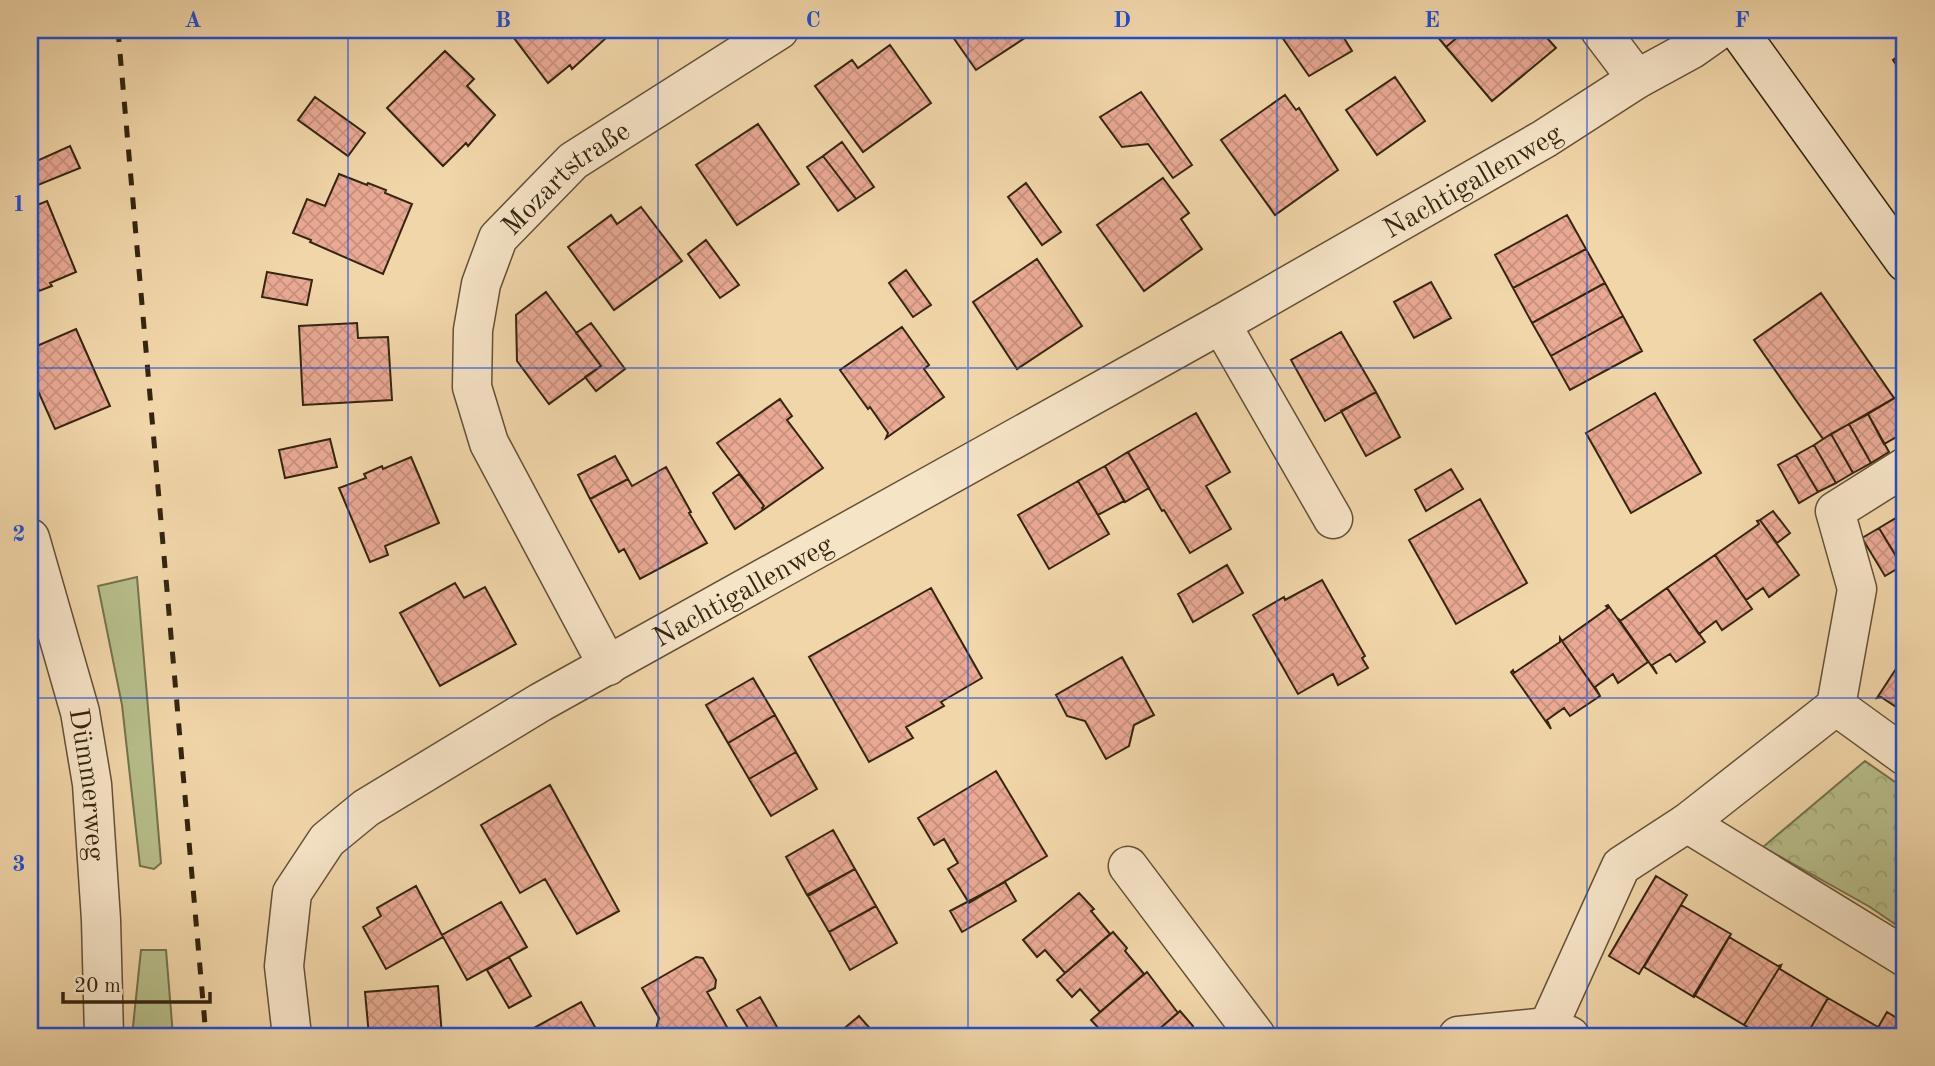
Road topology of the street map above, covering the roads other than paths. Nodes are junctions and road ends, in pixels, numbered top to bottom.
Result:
1 (779, 30) edge
2 (1600, 30) edge
3 (1719, 30) edge
4 (1738, 30) edge
5 (1637, 79) junction
6 (1905, 262) edge
7 (1221, 324) junction
8 (1905, 467) edge
9 (1333, 519) dead end
10 (30, 538) edge
11 (608, 666) junction
12 (1836, 706) junction
13 (1905, 756) edge
14 (1687, 823) junction
15 (1128, 866) dead end
16 (1905, 957) edge
17 (1559, 1032) edge
18 (104, 1036) edge
19 (292, 1036) edge
20 (1256, 1036) edge
21 (1458, 1036) edge

1 - 11 street, Mozartstraße
2 - 5 street
3 - 5 street, Nachtigallenweg
4 - 6 street
5 - 7 street, Nachtigallenweg
7 - 9 street
7 - 11 street, Nachtigallenweg
8 - 12 street
10 - 18 street, Dümmerweg
11 - 19 street, Nachtigallenweg
12 - 13 street
12 - 14 street
14 - 16 street
14 - 17 street
15 - 20 street
17 - 21 street

